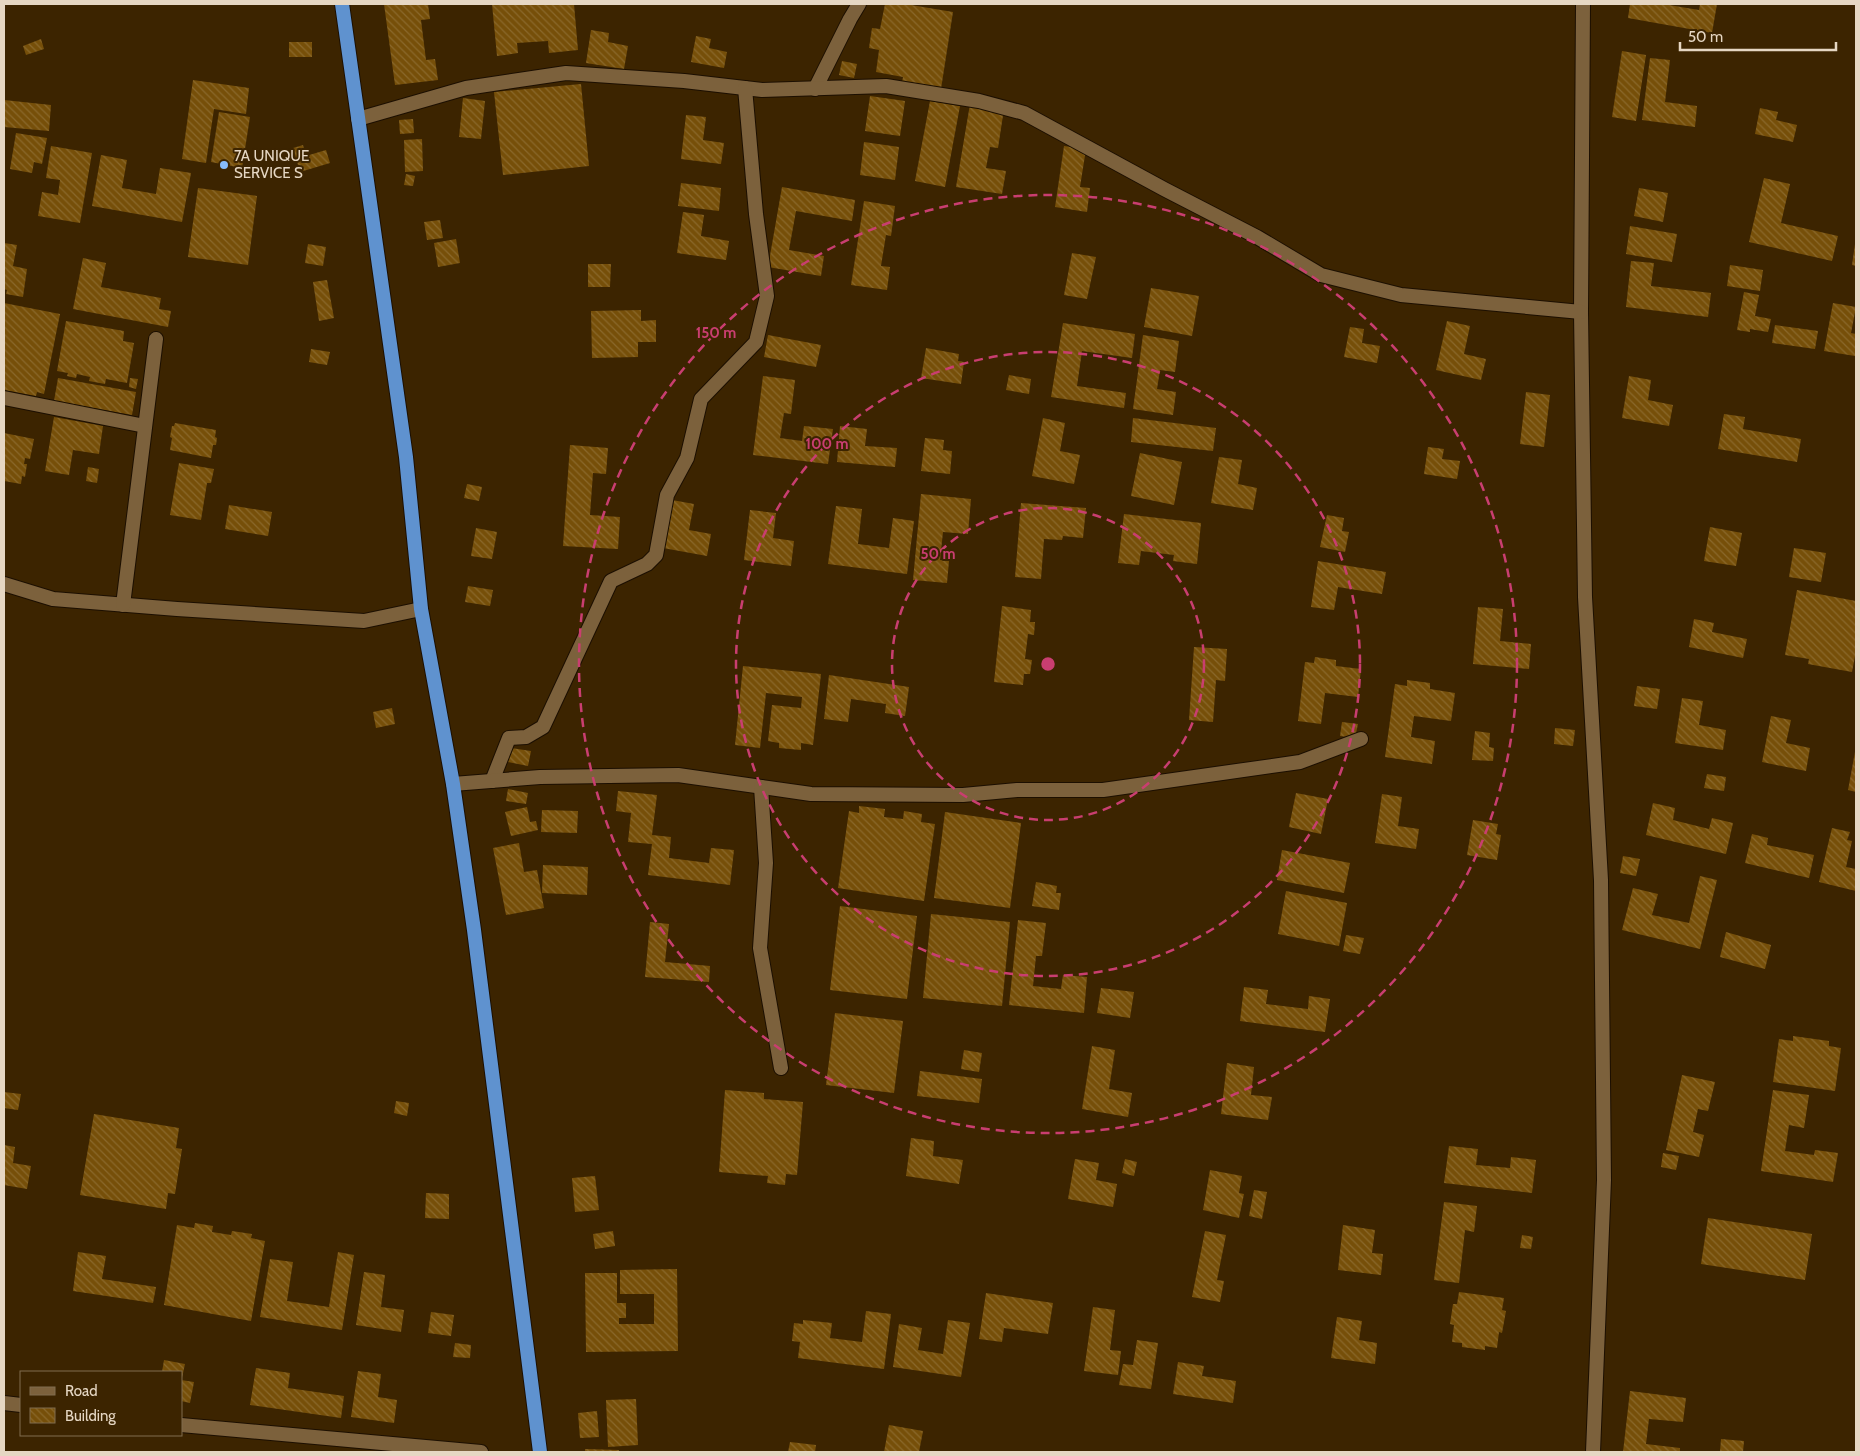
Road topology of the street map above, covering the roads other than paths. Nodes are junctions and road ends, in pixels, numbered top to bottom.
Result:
1 (342, 4) edge
2 (859, 4) edge
3 (1583, 4) edge
4 (745, 88) junction
5 (815, 89) junction
6 (358, 119) junction
7 (1581, 312) junction
8 (156, 339) dead end
9 (4, 398) edge
10 (145, 426) junction
11 (4, 584) edge
12 (123, 604) junction
13 (421, 609) junction
14 (1361, 739) dead end
15 (492, 781) junction
16 (453, 784) junction
17 (761, 787) junction
18 (781, 1068) dead end
19 (4, 1403) edge
20 (20, 1405) edge
21 (182, 1425) edge
22 (482, 1452) edge
23 (540, 1452) edge
24 (1593, 1452) edge

1 - 6 highway
2 - 5 street
3 - 7 street
4 - 5 street
4 - 6 street
4 - 15 street
5 - 7 street
6 - 13 highway
7 - 24 street
8 - 10 street
9 - 10 street
10 - 12 street
11 - 12 street
12 - 13 street
13 - 16 highway
14 - 17 street
15 - 16 street
15 - 17 street
16 - 23 highway
17 - 18 street
19 - 20 street
21 - 22 street

